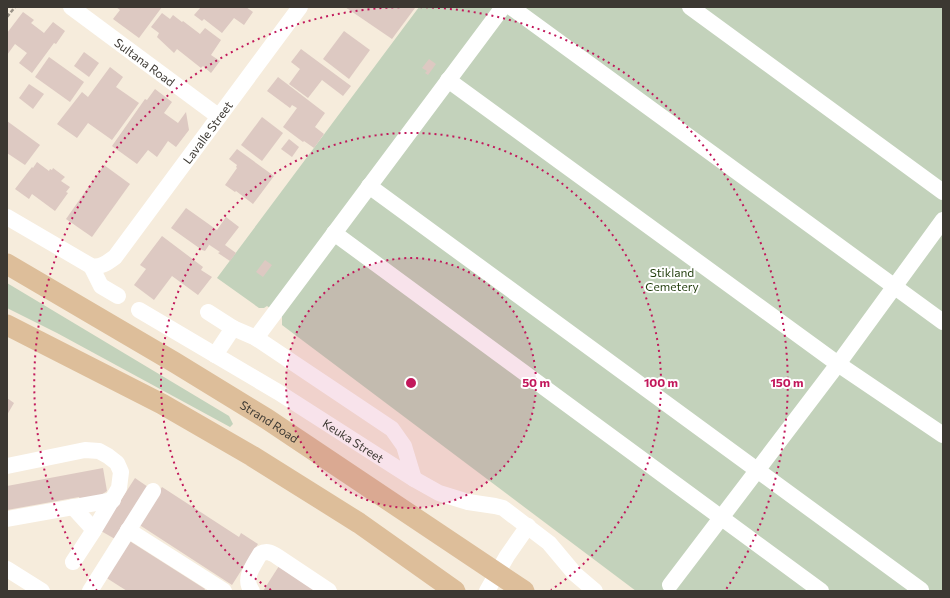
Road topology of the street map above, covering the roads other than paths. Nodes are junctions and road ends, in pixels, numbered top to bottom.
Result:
1 (71, 7) edge
2 (300, 7) edge
3 (503, 7) edge
4 (511, 7) edge
5 (690, 7) edge
6 (448, 80) junction
7 (218, 116) junction
8 (369, 186) junction
9 (943, 192) edge
10 (7, 217) edge
11 (943, 220) edge
12 (334, 234) junction
13 (7, 264) edge
14 (90, 266) junction
15 (894, 287) junction
16 (118, 296) dead end
17 (139, 310) dead end
18 (208, 312) dead end
19 (943, 322) edge
20 (7, 325) edge
21 (233, 328) junction
22 (256, 338) junction
23 (215, 355) junction
24 (838, 364) junction
25 (943, 434) edge
26 (7, 466) edge
27 (757, 470) junction
28 (414, 479) junction
29 (153, 491) dead end
30 (113, 500) junction
31 (73, 507) junction
32 (721, 518) junction
33 (7, 519) edge
34 (528, 526) junction
35 (94, 530) junction
36 (128, 530) junction
37 (73, 562) dead end
38 (7, 569) edge
39 (498, 572) junction
40 (670, 585) dead end
41 (920, 590) edge
42 (42, 591) edge
43 (90, 591) edge
44 (224, 591) edge
45 (252, 591) edge
46 (329, 591) edge
47 (455, 591) edge
48 (487, 591) edge
49 (524, 591) edge
50 (595, 591) edge
51 (821, 591) edge

1 - 7 street, Sultana Road
2 - 7 street, Lavalle Street
3 - 6 street
4 - 15 street
5 - 9 street
6 - 8 street
6 - 24 street
7 - 14 street, Lavalle Street
8 - 12 street
8 - 27 street
10 - 14 street
11 - 15 street
12 - 22 street
12 - 32 street
13 - 39 main road, Strand Road
14 - 16 street
15 - 19 street
15 - 24 street
17 - 23 street, Keuka Street
18 - 21 street
20 - 47 main road
21 - 22 street
21 - 23 street
22 - 28 street
23 - 28 street, Keuka Street
24 - 25 street
24 - 27 street
26 - 30 street
27 - 32 street
27 - 41 street
28 - 34 street, Keuka Street
29 - 36 street
30 - 31 street
30 - 35 street
31 - 33 street
31 - 35 street
32 - 40 street
32 - 51 street
34 - 39 street
34 - 50 street, Keuka Street
35 - 37 street
36 - 43 street
36 - 44 street
38 - 42 street
39 - 48 street
39 - 49 main road, Strand Road
45 - 46 street

